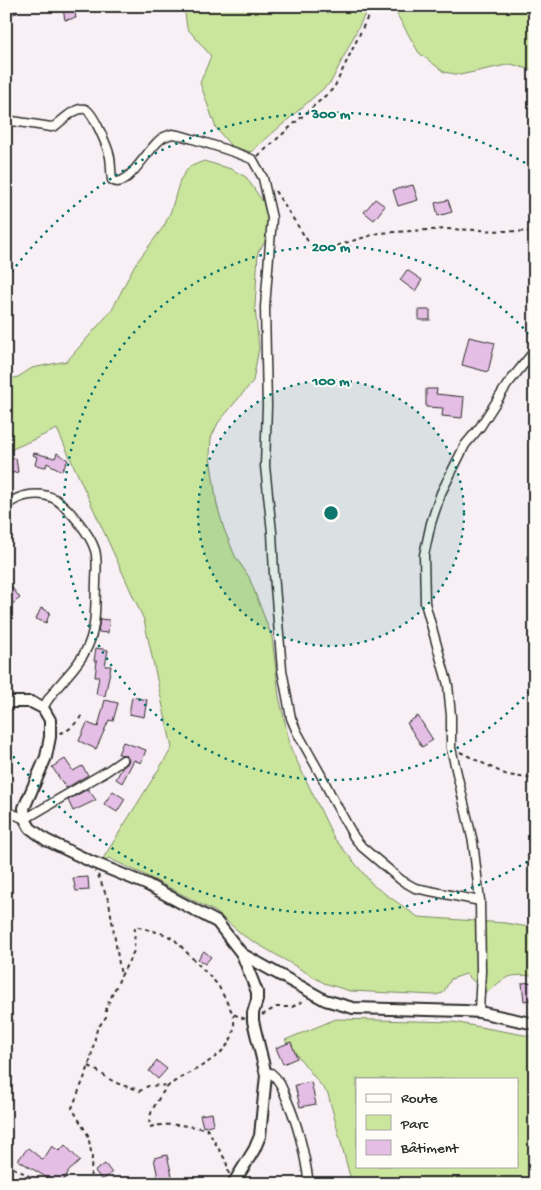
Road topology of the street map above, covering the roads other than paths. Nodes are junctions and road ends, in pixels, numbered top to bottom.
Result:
1 (6, 120) edge
2 (535, 350) edge
3 (6, 506) edge
4 (6, 702) edge
5 (43, 708) junction
6 (123, 760) dead end
7 (6, 811) edge
8 (24, 820) junction
9 (480, 901) junction
10 (242, 954) junction
11 (479, 1012) junction
12 (535, 1024) edge
13 (266, 1076) junction
14 (231, 1180) edge
15 (310, 1184) edge

1 - 9 street
2 - 9 street
3 - 5 street
4 - 5 street
5 - 8 street
6 - 8 street
7 - 8 street
8 - 10 street
9 - 11 street
10 - 11 street
10 - 13 street
11 - 12 street
13 - 14 street
13 - 15 street

